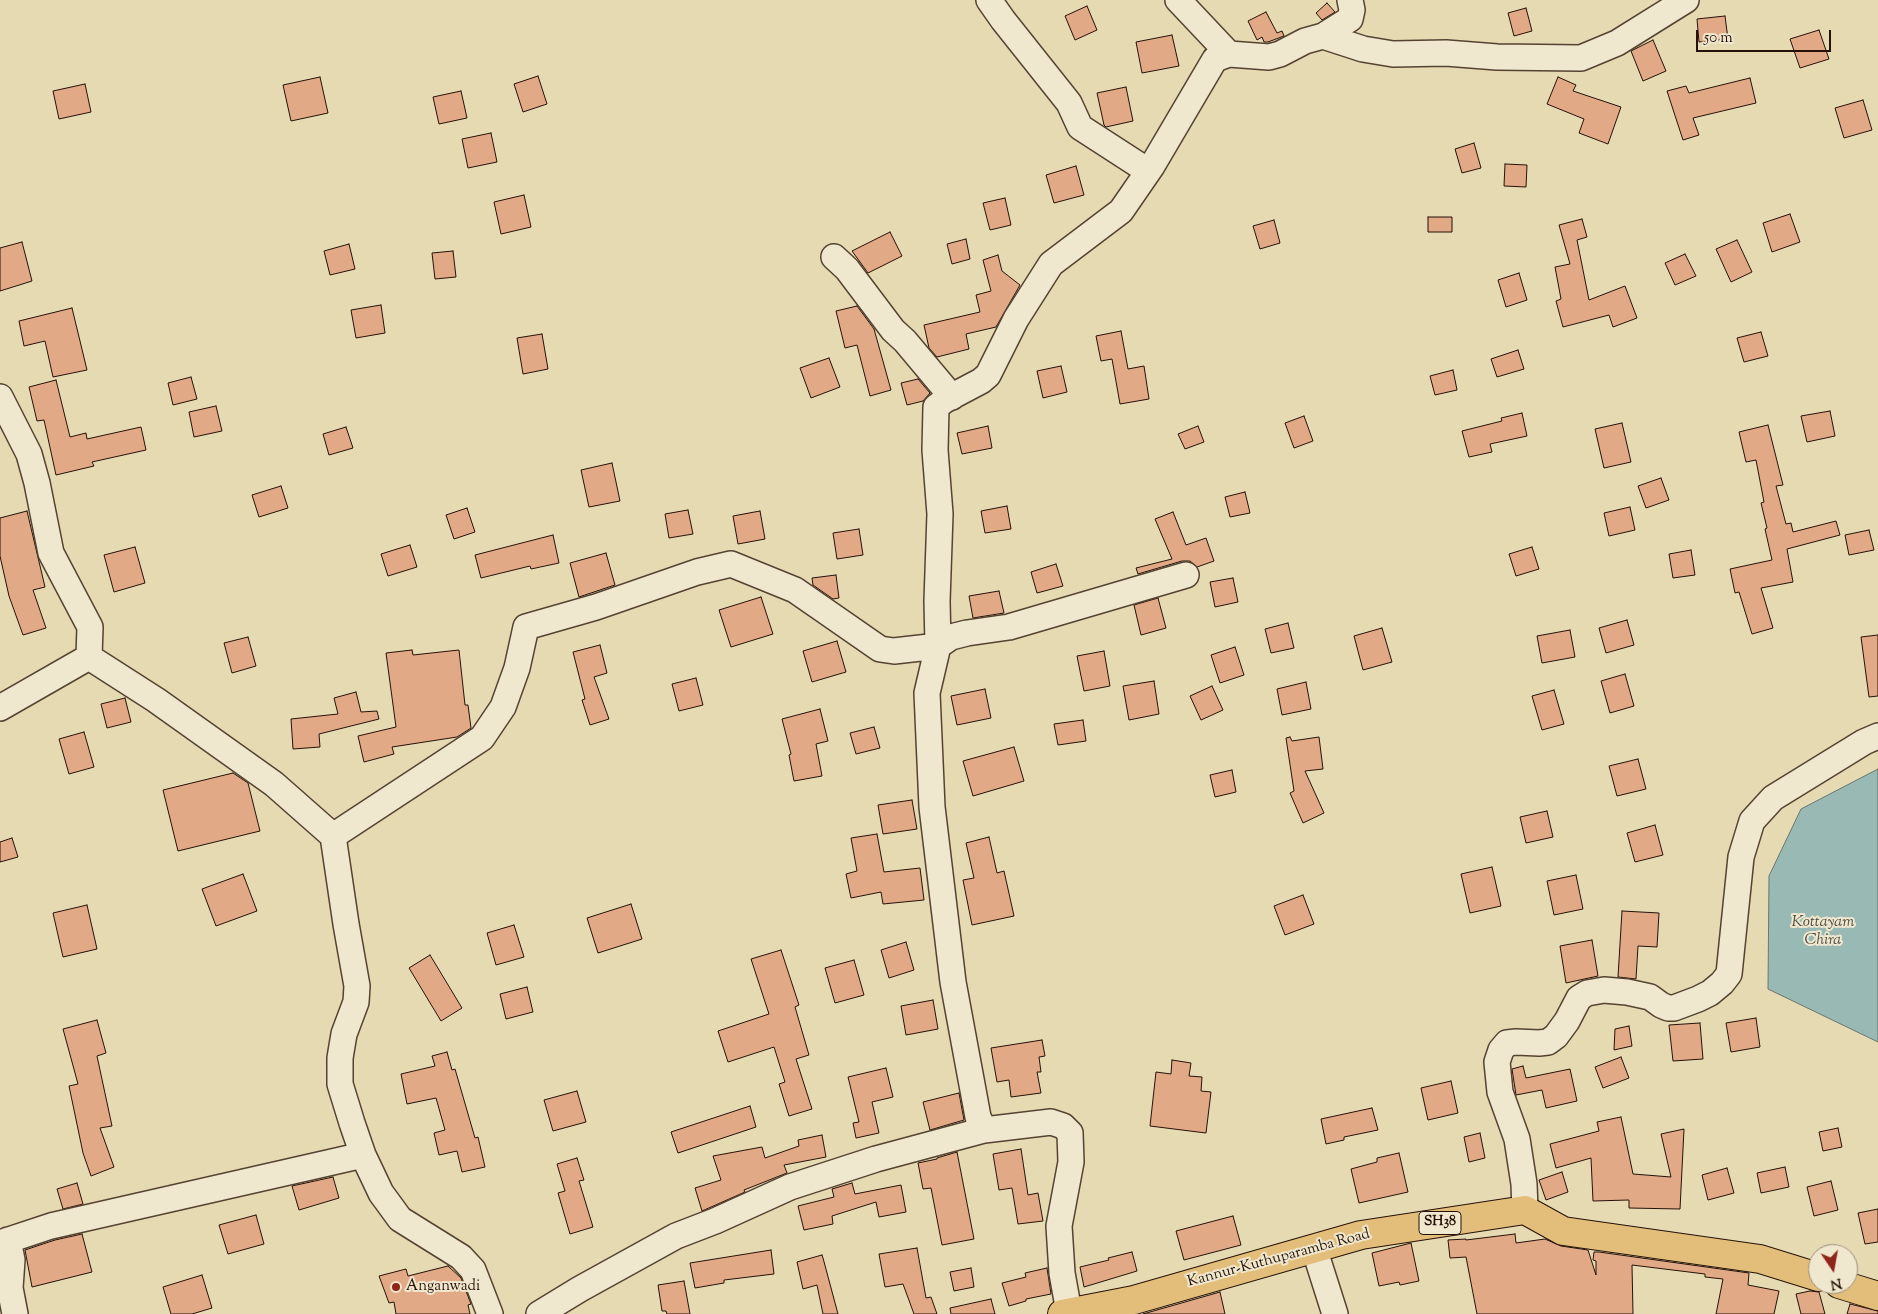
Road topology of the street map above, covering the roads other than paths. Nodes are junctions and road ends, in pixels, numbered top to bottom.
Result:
1 (989, 0) edge
2 (1178, 0) edge
3 (1350, 0) edge
4 (1686, 0) edge
5 (1324, 36) junction
6 (1229, 54) junction
7 (1148, 171) junction
8 (834, 257) dead end
9 (0, 397) edge
10 (952, 397) junction
11 (1186, 575) dead end
12 (938, 646) junction
13 (88, 657) junction
14 (0, 708) edge
15 (1878, 736) edge
16 (333, 836) junction
17 (984, 1130) junction
18 (363, 1155) junction
19 (1525, 1210) junction
20 (4, 1242) edge
21 (1314, 1248) junction
22 (1808, 1274) edge
23 (1858, 1290) edge
24 (1878, 1296) edge
25 (1127, 1307) edge
26 (1065, 1313) edge
27 (15, 1314) edge
28 (490, 1314) edge
29 (539, 1314) edge
30 (1335, 1314) edge

1 - 7 street
2 - 6 street
3 - 5 street
4 - 5 street
5 - 6 street
6 - 7 street
7 - 10 street
8 - 10 street
9 - 13 street
10 - 12 street
11 - 12 street
12 - 16 street
12 - 17 street
13 - 14 street
13 - 16 street
15 - 19 street
16 - 18 street
17 - 26 street
17 - 29 street
18 - 20 street
18 - 28 street
19 - 21 main road, Kannur-Kuthuparamba Road / SH38
19 - 22 main road
20 - 27 street
21 - 25 main road, Kannur-Kuthuparamba Road / SH38
21 - 30 street
23 - 24 main road
25 - 26 main road, Kannur-Kuthuparamba Road / SH38

